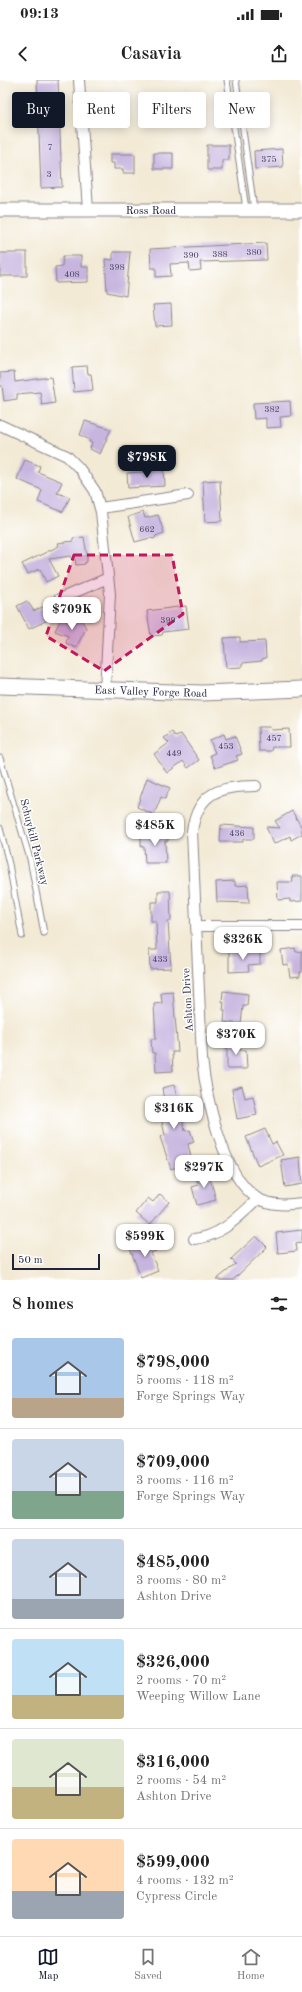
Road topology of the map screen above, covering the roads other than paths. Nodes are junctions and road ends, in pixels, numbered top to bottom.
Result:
1 (79, 80) edge
2 (227, 80) edge
3 (236, 80) edge
4 (0, 210) edge
5 (88, 210) junction
6 (250, 210) junction
7 (302, 210) edge
8 (0, 425) edge
9 (188, 495) dead end
10 (100, 508) junction
11 (108, 578) junction
12 (59, 599) dead end
13 (0, 686) edge
14 (302, 689) edge
15 (105, 690) junction
16 (0, 758) edge
17 (256, 786) dead end
18 (0, 828) edge
19 (196, 926) junction
20 (302, 926) edge
21 (44, 933) dead end
22 (22, 936) dead end
23 (258, 1198) junction
24 (302, 1203) edge
25 (194, 1239) dead end

1 - 5 street
2 - 6 lane
3 - 6 lane
4 - 5 street, Ross Road
5 - 6 street, Ross Road
6 - 7 street, Ross Road
8 - 10 street
9 - 10 street
10 - 11 street
11 - 12 street
11 - 15 street
13 - 15 main road, East Valley Forge Road
14 - 15 main road, East Valley Forge Road
16 - 21 lane, Schuykill Parkway
17 - 19 street, Ashton Drive
18 - 22 lane
19 - 20 street
19 - 23 street, Ashton Drive
23 - 24 street, Ashton Drive
23 - 25 street

